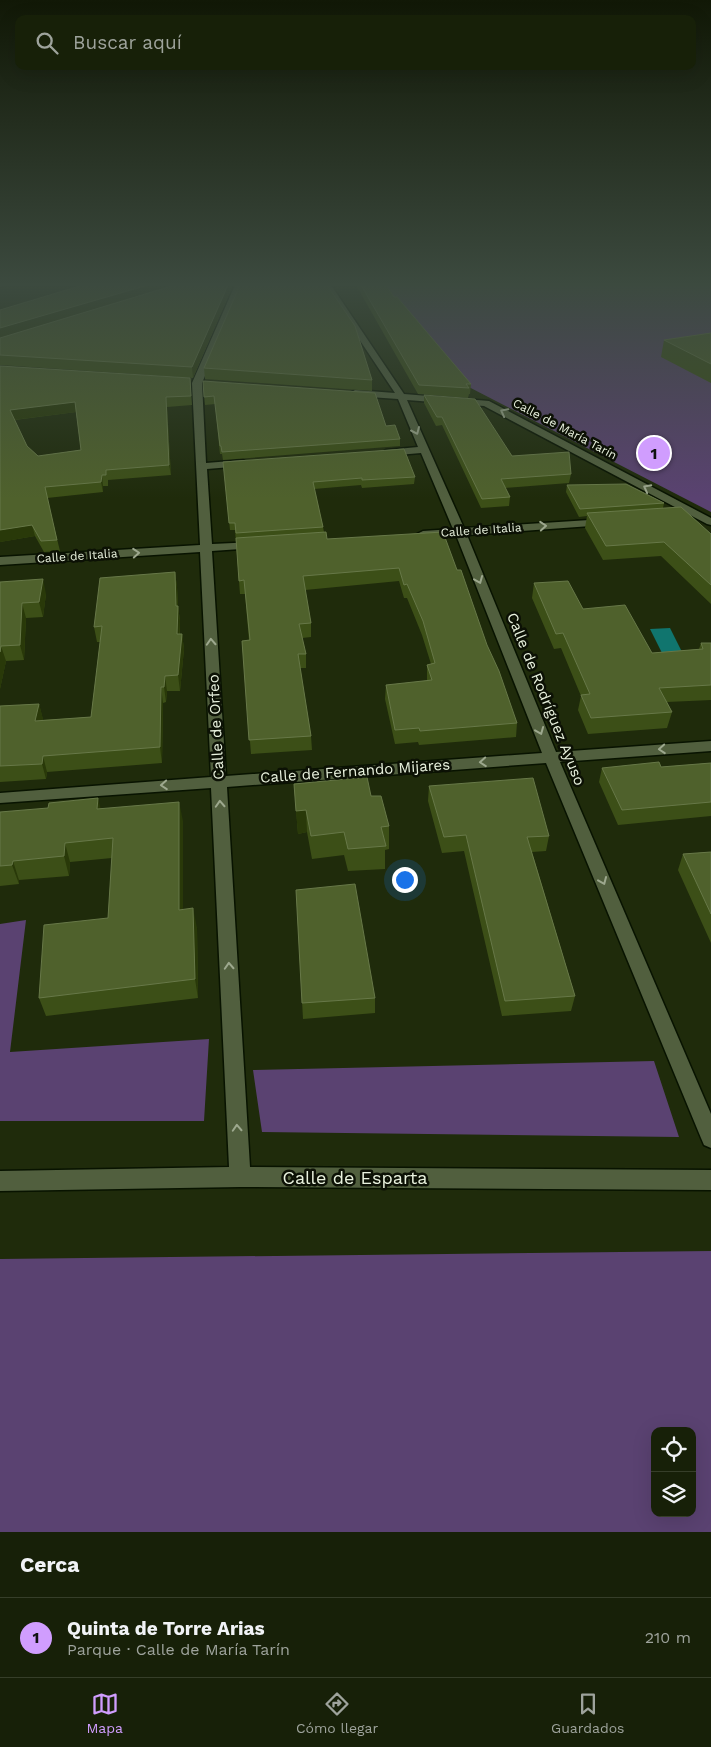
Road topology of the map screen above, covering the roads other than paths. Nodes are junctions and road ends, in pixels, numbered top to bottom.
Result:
1 (208, 356) edge
2 (375, 356) edge
3 (343, 393) edge
4 (401, 396) junction
5 (424, 450) junction
6 (376, 453) edge
7 (250, 463) edge
8 (202, 466) junction
9 (690, 511) junction
10 (673, 517) edge
11 (614, 521) edge
12 (711, 522) edge
13 (460, 531) junction
14 (411, 535) edge
15 (264, 544) edge
16 (206, 548) junction
17 (0, 561) edge
18 (711, 746) edge
19 (551, 758) junction
20 (218, 781) junction
21 (0, 798) edge
22 (711, 1138) edge
23 (240, 1177) junction
24 (711, 1180) edge
25 (0, 1181) edge

1 - 8 street, Calle de Orfeo
2 - 4 street, Calle de Rodríguez Ayuso
3 - 4 street
4 -> 5 street, Calle de Rodríguez Ayuso
9 -> 4 street, Calle de María Tarín
5 - 6 street
5 - 13 street, Calle de Rodríguez Ayuso
7 - 8 street
8 - 16 street, Calle de Orfeo
9 - 10 street
9 - 12 street, Calle de María Tarín
13 -> 11 street, Calle de Italia
13 - 14 street, Calle de Italia
13 -> 19 street, Calle de Rodríguez Ayuso
15 - 16 street, Calle de Italia
17 -> 16 street, Calle de Italia
20 -> 16 street, Calle de Orfeo
18 -> 19 street, Calle de Fernando Mijares
19 -> 20 street, Calle de Fernando Mijares
19 -> 22 street, Calle de Rodríguez Ayuso
20 -> 21 street, Calle de Fernando Mijares
23 -> 20 street, Calle de Orfeo
23 - 24 street, Calle de Esparta
23 - 25 street, Calle de Esparta

